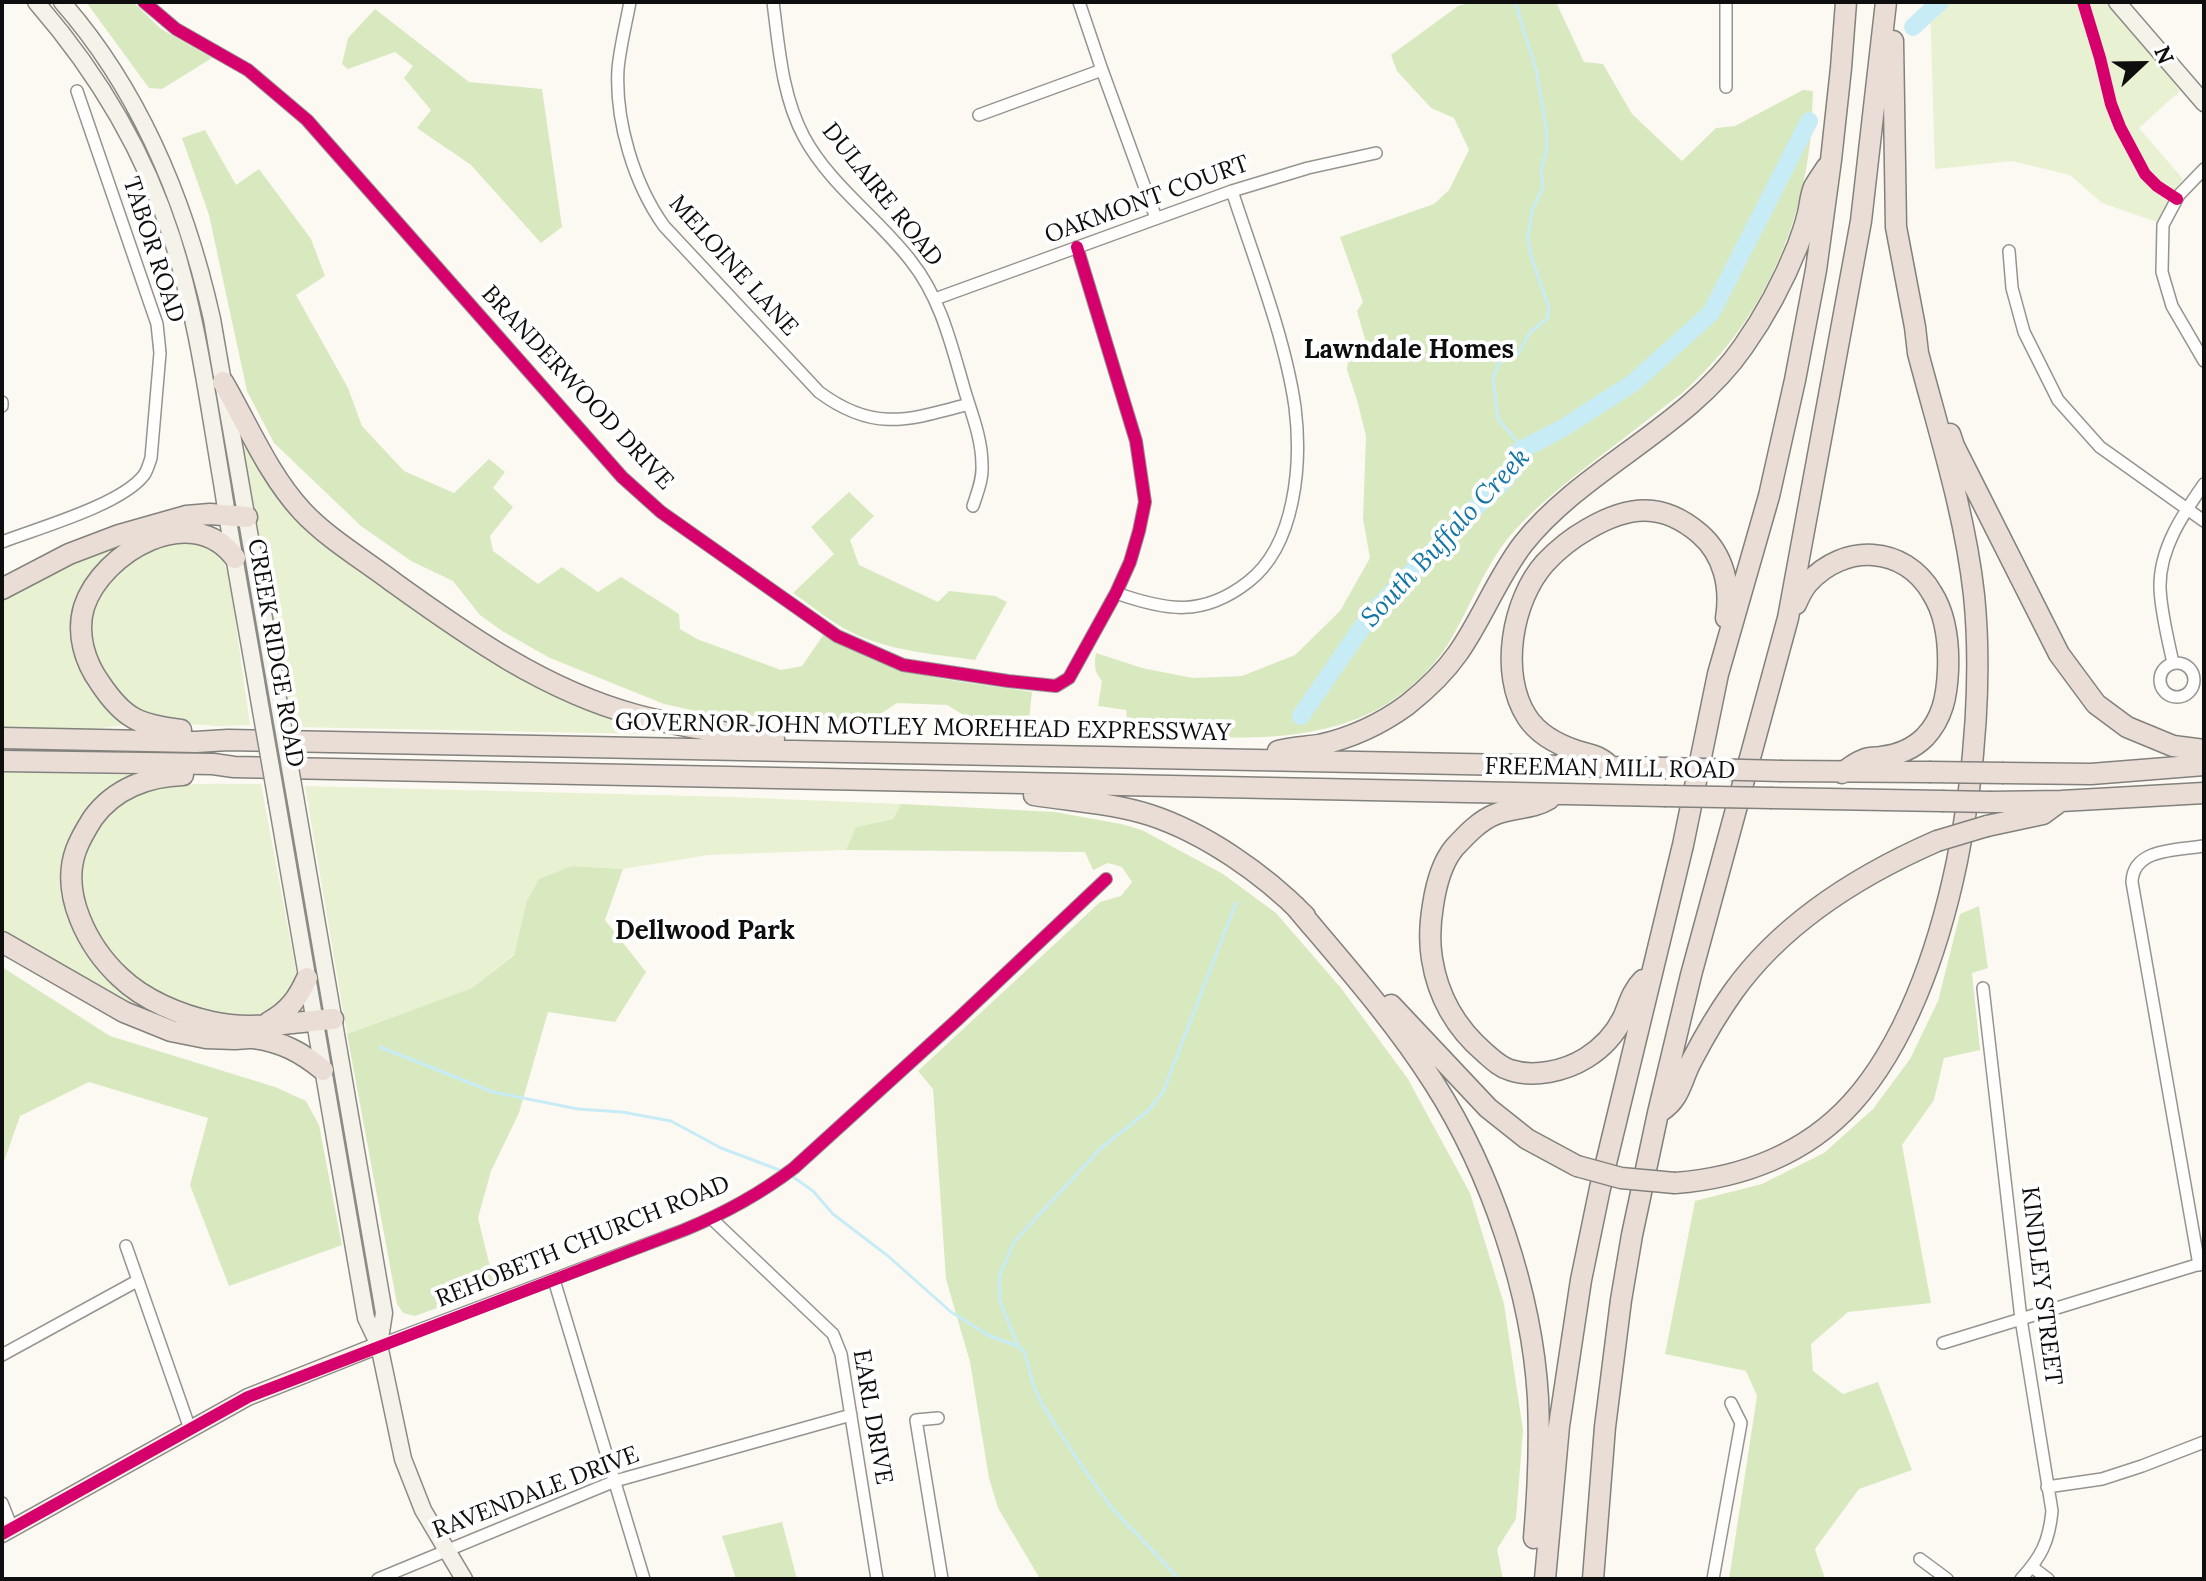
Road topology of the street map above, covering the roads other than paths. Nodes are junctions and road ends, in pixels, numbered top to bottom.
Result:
1 (36, 2) edge
2 (62, 2) edge
3 (144, 2) edge
4 (630, 2) edge
5 (773, 2) edge
6 (1079, 2) edge
7 (1726, 2) edge
8 (1846, 2) edge
9 (1886, 2) edge
10 (1893, 2) edge
11 (2117, 2) edge
12 (1102, 70) junction
13 (1726, 87) dead end
14 (77, 91) dead end
15 (2204, 103) edge
16 (979, 115) dead end
17 (1376, 153) dead end
18 (1831, 160) junction
19 (2204, 169) edge
20 (1232, 191) junction
21 (1156, 218) junction
22 (1077, 247) junction
23 (2009, 251) dead end
24 (935, 299) junction
25 (1915, 327) junction
26 (2204, 361) edge
27 (223, 382) junction
28 (969, 404) junction
29 (2204, 484) edge
30 (973, 506) dead end
31 (2187, 509) junction
32 (237, 516) junction
33 (2204, 521) edge
34 (2, 542) edge
35 (235, 558) junction
36 (2, 589) edge
37 (1116, 593) junction
38 (1788, 618) junction
39 (2173, 663) dead end
40 (1718, 674) junction
41 (2, 738) edge
42 (228, 740) junction
43 (790, 750) junction
44 (2204, 750) edge
45 (1259, 760) junction
46 (2, 761) edge
47 (2204, 765) edge
48 (234, 767) junction
49 (1612, 768) junction
50 (1842, 773) junction
51 (1014, 783) junction
52 (2204, 793) edge
53 (1558, 794) junction
54 (2061, 801) junction
55 (2204, 846) edge
56 (1106, 879) dead end
57 (1295, 906) junction
58 (2, 942) edge
59 (1651, 972) junction
60 (307, 978) junction
61 (1983, 988) dead end
62 (325, 1025) junction
63 (260, 1031) junction
64 (323, 1070) junction
65 (1658, 1113) junction
66 (712, 1219) junction
67 (126, 1246) dead end
68 (2202, 1264) edge
69 (554, 1280) junction
70 (137, 1281) junction
71 (2021, 1319) junction
72 (1943, 1343) dead end
73 (379, 1345) junction
74 (2, 1355) edge
75 (1731, 1403) dead end
76 (851, 1415) junction
77 (938, 1418) dead end
78 (190, 1429) junction
79 (2204, 1442) edge
80 (615, 1481) junction
81 (2047, 1487) junction
82 (2, 1503) edge
83 (7, 1531) edge
84 (447, 1551) junction
85 (1920, 1559) dead end
86 (2032, 1567) junction
87 (378, 1579) edge
88 (464, 1579) edge
89 (644, 1579) edge
90 (877, 1579) edge
91 (942, 1579) edge
92 (1542, 1579) edge
93 (1593, 1579) edge
94 (1713, 1579) edge
95 (1947, 1579) edge
96 (2021, 1579) edge
97 (2048, 1579) edge

1 - 32 main road, CREEK RIDGE ROAD
2 - 27 main road, CREEK RIDGE ROAD
3 - 37 street, BRANDERWOOD DRIVE
4 - 28 street, MELOINE LANE
5 - 24 street, DULAIRE ROAD
6 - 12 street
7 - 13 street
8 - 18 highway
9 - 38 highway
10 - 25 highway
11 - 15 main road
12 - 16 street
12 - 21 street
14 - 34 street, TABOR ROAD
17 - 20 street, OAKMONT COURT
18 - 40 highway
18 - 45 highway
19 - 26 street
20 - 21 street, OAKMONT COURT
20 - 37 street
21 - 22 street, OAKMONT COURT
22 - 24 street, OAKMONT COURT
22 - 37 street, BRANDERWOOD DRIVE
23 - 31 street
24 - 28 street, DULAIRE ROAD
25 - 44 highway
25 - 57 highway, bridge
27 - 32 main road, CREEK RIDGE ROAD
27 - 43 highway
28 - 30 street, DULAIRE ROAD
29 - 31 street
31 - 33 street
31 - 39 street
32 - 35 main road, CREEK RIDGE ROAD
32 - 36 highway
32 - 62 main road, CREEK RIDGE ROAD, bridge
35 - 42 highway
35 - 60 main road, CREEK RIDGE ROAD, bridge
38 - 50 highway
38 - 65 highway
40 - 49 highway
40 - 59 highway
41 - 42 highway, GOVERNOR JOHN MOTLEY MOREHEAD EXPRESSWAY
42 - 43 highway, GOVERNOR JOHN MOTLEY MOREHEAD EXPRESSWAY
43 - 45 highway, GOVERNOR JOHN MOTLEY MOREHEAD EXPRESSWAY
45 - 49 highway, GOVERNOR JOHN MOTLEY MOREHEAD EXPRESSWAY
46 - 48 highway
47 - 50 highway, bridge
48 - 51 highway
48 - 63 highway
49 - 50 highway, GOVERNOR JOHN MOTLEY MOREHEAD EXPRESSWAY, bridge
51 - 53 highway, FREEMAN MILL ROAD
51 - 57 highway
52 - 54 highway, FREEMAN MILL ROAD
53 - 54 highway, FREEMAN MILL ROAD, bridge
53 - 59 highway
54 - 65 highway, bridge
55 - 68 street
56 - 66 street, REHOBETH CHURCH ROAD
57 - 92 highway
58 - 63 highway
59 - 92 highway
60 - 62 main road, CREEK RIDGE ROAD
60 - 63 highway
61 - 71 street, KINDLEY STREET
62 - 63 highway
62 - 64 main road, CREEK RIDGE ROAD
62 - 73 main road, CREEK RIDGE ROAD
63 - 64 highway
64 - 73 main road, CREEK RIDGE ROAD
65 - 93 highway
66 - 69 street, REHOBETH CHURCH ROAD
66 - 76 street, EARL DRIVE
67 - 70 street
68 - 71 street
69 - 73 street, REHOBETH CHURCH ROAD
69 - 80 street
70 - 74 street
70 - 78 street
71 - 72 street
71 - 81 street, KINDLEY STREET
73 - 78 main road, REHOBETH CHURCH ROAD
73 - 84 main road, CREEK RIDGE ROAD
75 - 94 street
76 - 80 street, RAVENDALE DRIVE
76 - 90 street, EARL DRIVE
77 - 91 street
78 - 83 main road, REHOBETH CHURCH ROAD
79 - 81 street
80 - 84 street, RAVENDALE DRIVE
80 - 89 street
81 - 86 street, KINDLEY STREET
82 - 83 street
84 - 87 street, RAVENDALE DRIVE
84 - 88 main road, CREEK RIDGE ROAD
85 - 95 street
86 - 96 street, KINDLEY STREET
86 - 97 street

